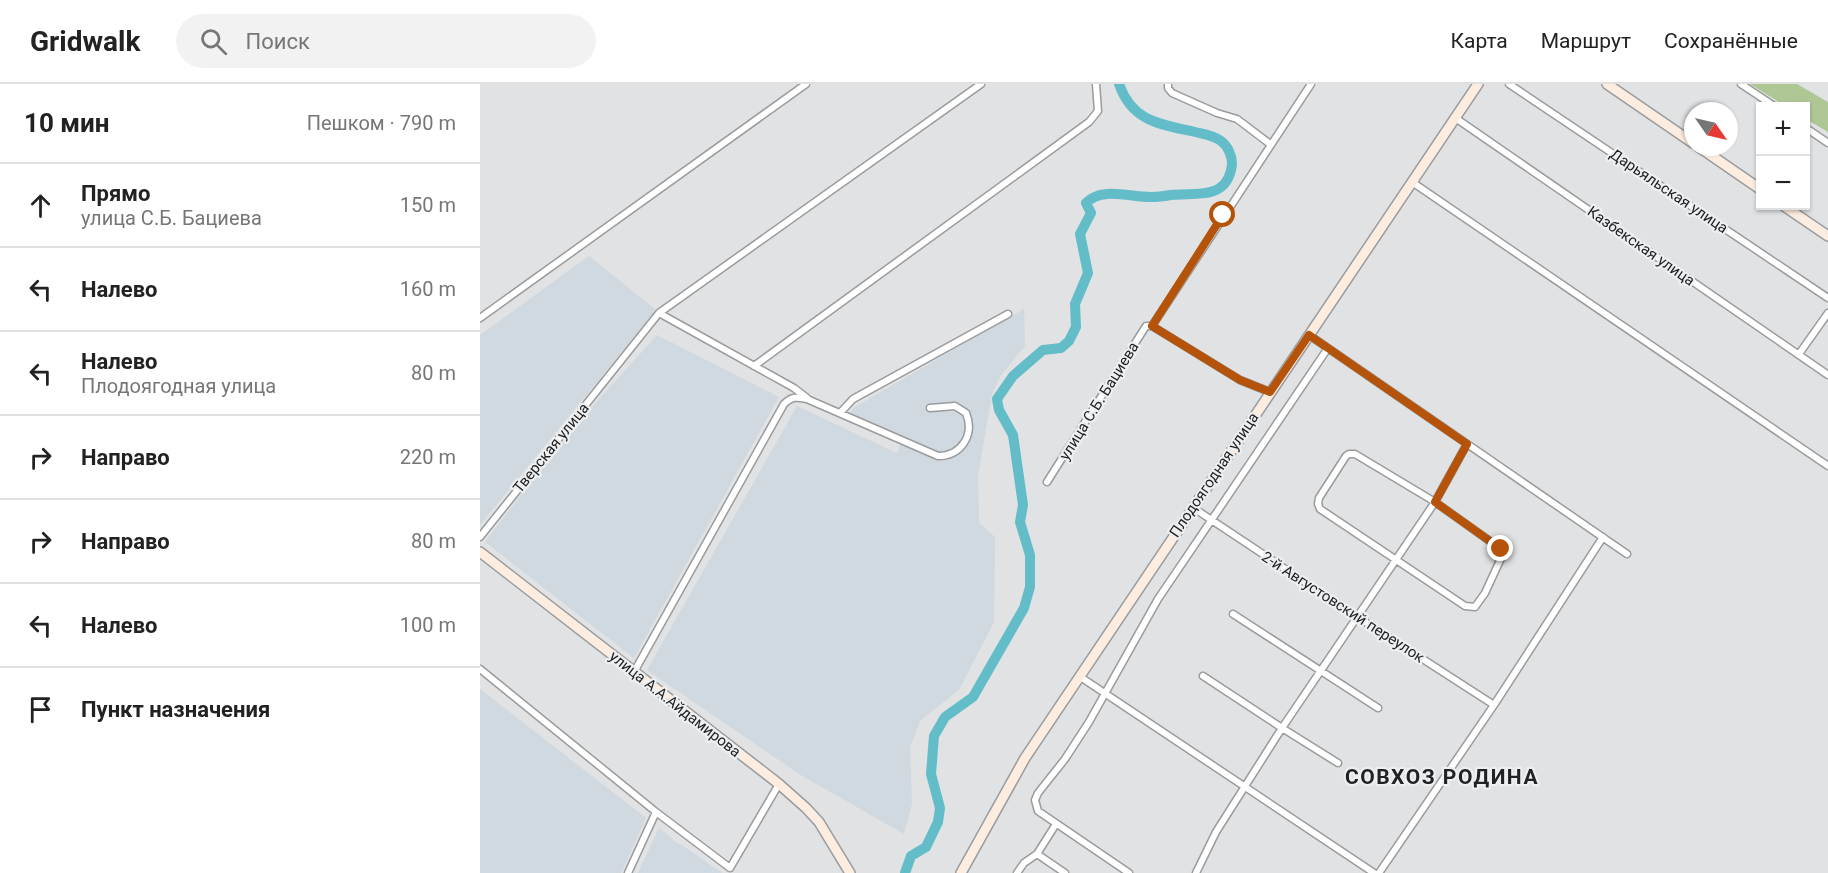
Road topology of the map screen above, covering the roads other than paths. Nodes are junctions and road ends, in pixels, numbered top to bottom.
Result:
1 (806, 84) edge
2 (981, 84) edge
3 (1096, 84) edge
4 (1168, 84) edge
5 (1311, 84) edge
6 (1478, 84) edge
7 (1509, 84) edge
8 (1607, 84) edge
9 (1741, 84) edge
10 (1768, 102) edge
11 (1455, 117) junction
12 (1810, 131) edge
13 (1684, 137) edge
14 (1828, 143) edge
15 (1270, 144) junction
16 (1712, 156) edge
17 (1412, 182) junction
18 (1756, 186) edge
19 (1790, 210) edge
20 (1828, 236) edge
21 (1828, 298) edge
22 (1828, 313) edge
23 (659, 314) junction
24 (1008, 314) dead end
25 (480, 318) edge
26 (1152, 326) junction
27 (1309, 335) junction
28 (1328, 348) junction
29 (1799, 354) junction
30 (754, 366) junction
31 (1828, 375) edge
32 (1270, 392) junction
33 (807, 399) junction
34 (930, 408) dead end
35 (840, 413) junction
36 (1467, 444) junction
37 (1828, 466) edge
38 (1047, 482) dead end
39 (1435, 502) junction
40 (1192, 507) junction
41 (1213, 521) junction
42 (480, 537) edge
43 (1603, 537) junction
44 (480, 552) edge
45 (1627, 554) dead end
46 (1396, 559) junction
47 (1233, 614) dead end
48 (1356, 616) junction
49 (480, 669) edge
50 (634, 672) junction
51 (1320, 672) junction
52 (1079, 676) junction
53 (1203, 676) dead end
54 (1106, 694) junction
55 (1494, 705) junction
56 (1378, 708) dead end
57 (1282, 728) junction
58 (1338, 763) dead end
59 (779, 784) junction
60 (1245, 787) junction
61 (656, 812) junction
62 (1056, 824) junction
63 (1037, 854) junction
64 (732, 870) edge
65 (628, 873) edge
66 (850, 873) edge
67 (961, 873) edge
68 (1017, 873) edge
69 (1065, 873) edge
70 (1129, 873) edge
71 (1196, 873) edge
72 (1374, 873) edge
73 (1379, 873) edge

1 - 25 street
2 - 23 street, Тверская улица
3 - 30 street
4 - 15 street
5 - 15 street, улица С.Б. Бациева
6 - 11 street, Плодоягодная улица
7 - 21 street, Дарьяльская улица
8 - 13 street
9 - 10 street
11 - 17 street, Плодоягодная улица
11 - 29 street, Казбекская улица
12 - 14 street
15 - 26 street, улица С.Б. Бациева
16 - 18 street
17 - 27 street, Плодоягодная улица
17 - 37 street
19 - 20 street
22 - 29 street
23 - 30 street
23 - 42 street, Тверская улица
24 - 35 street
26 - 32 street
26 - 38 street, улица С.Б. Бациева
27 - 28 street
27 - 32 street, Плодоягодная улица
28 - 36 street
28 - 41 street
29 - 31 street, Казбекская улица
30 - 33 street
32 - 40 street, Плодоягодная улица
33 - 35 street
33 - 50 street
34 - 35 street
36 - 39 street
36 - 43 street
39 - 46 street
39 - 46 street
39 - 46 street
40 - 41 street, 2-й Августовский переулок
40 - 52 street, Плодоягодная улица
41 - 48 street, 2-й Августовский переулок
41 - 54 street
43 - 45 street
43 - 55 street
44 - 50 street, улица А.А.Айдамирова
46 - 48 street
47 - 51 street
48 - 51 street
48 - 55 street, 2-й Августовский переулок
49 - 61 street
50 - 59 street, улица А.А.Айдамирова
51 - 56 street
51 - 57 street
52 - 54 street
52 - 67 street, Плодоягодная улица
53 - 57 street
54 - 60 street
54 - 62 street
55 - 73 street
57 - 58 street
57 - 60 street
59 - 64 street
59 - 66 street, улица А.А.Айдамирова
60 - 71 street
60 - 72 street
61 - 64 street
61 - 65 street
62 - 63 street
62 - 70 street
63 - 68 street
63 - 69 street

